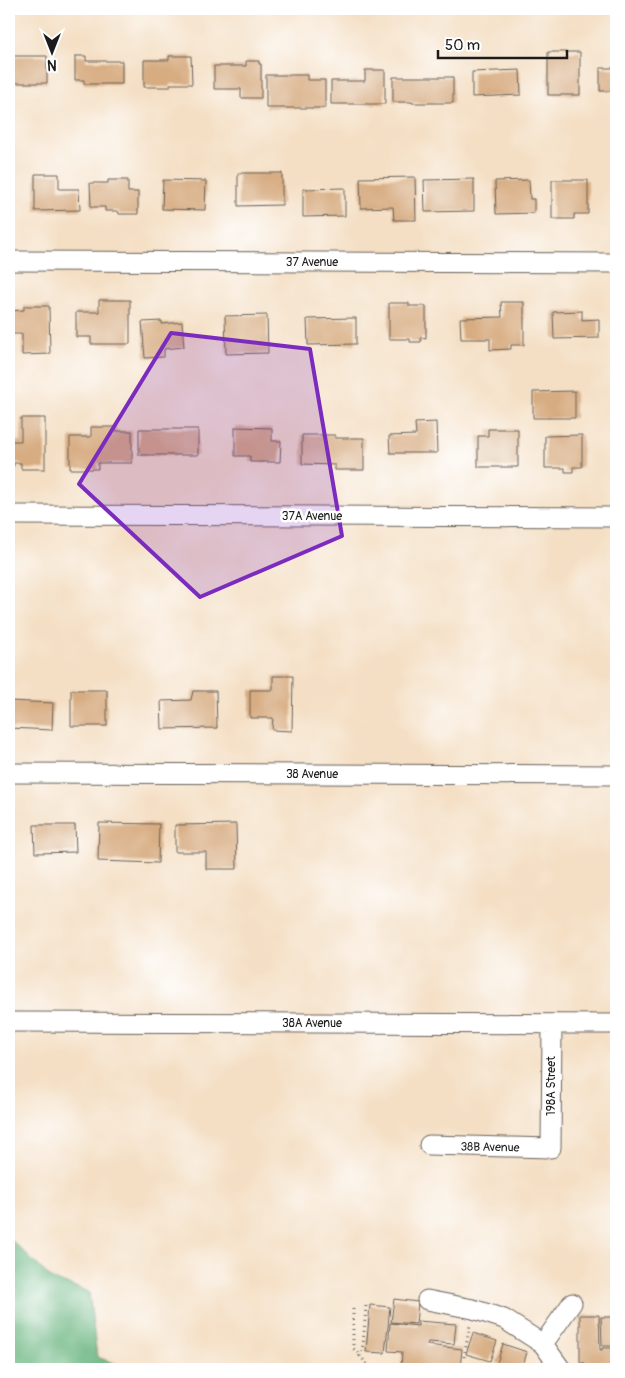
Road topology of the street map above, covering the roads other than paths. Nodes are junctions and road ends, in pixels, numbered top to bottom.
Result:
1 (9, 261) edge
2 (616, 263) edge
3 (9, 515) edge
4 (616, 517) edge
5 (9, 773) edge
6 (616, 775) edge
7 (9, 1022) edge
8 (552, 1024) junction
9 (616, 1024) edge
10 (429, 1145) dead end
11 (551, 1148) joint
12 (427, 1300) dead end
13 (572, 1303) dead end
14 (543, 1344) junction
15 (561, 1369) edge

1 - 2 street, 37 Avenue
3 - 4 street, 37A Avenue
5 - 6 street, 38 Avenue
7 - 8 street, 38A Avenue
8 - 9 street, 38A Avenue
8 - 11 street, 198A Street
10 - 11 street, 38B Avenue
12 - 14 street
13 - 14 street
14 - 15 street

